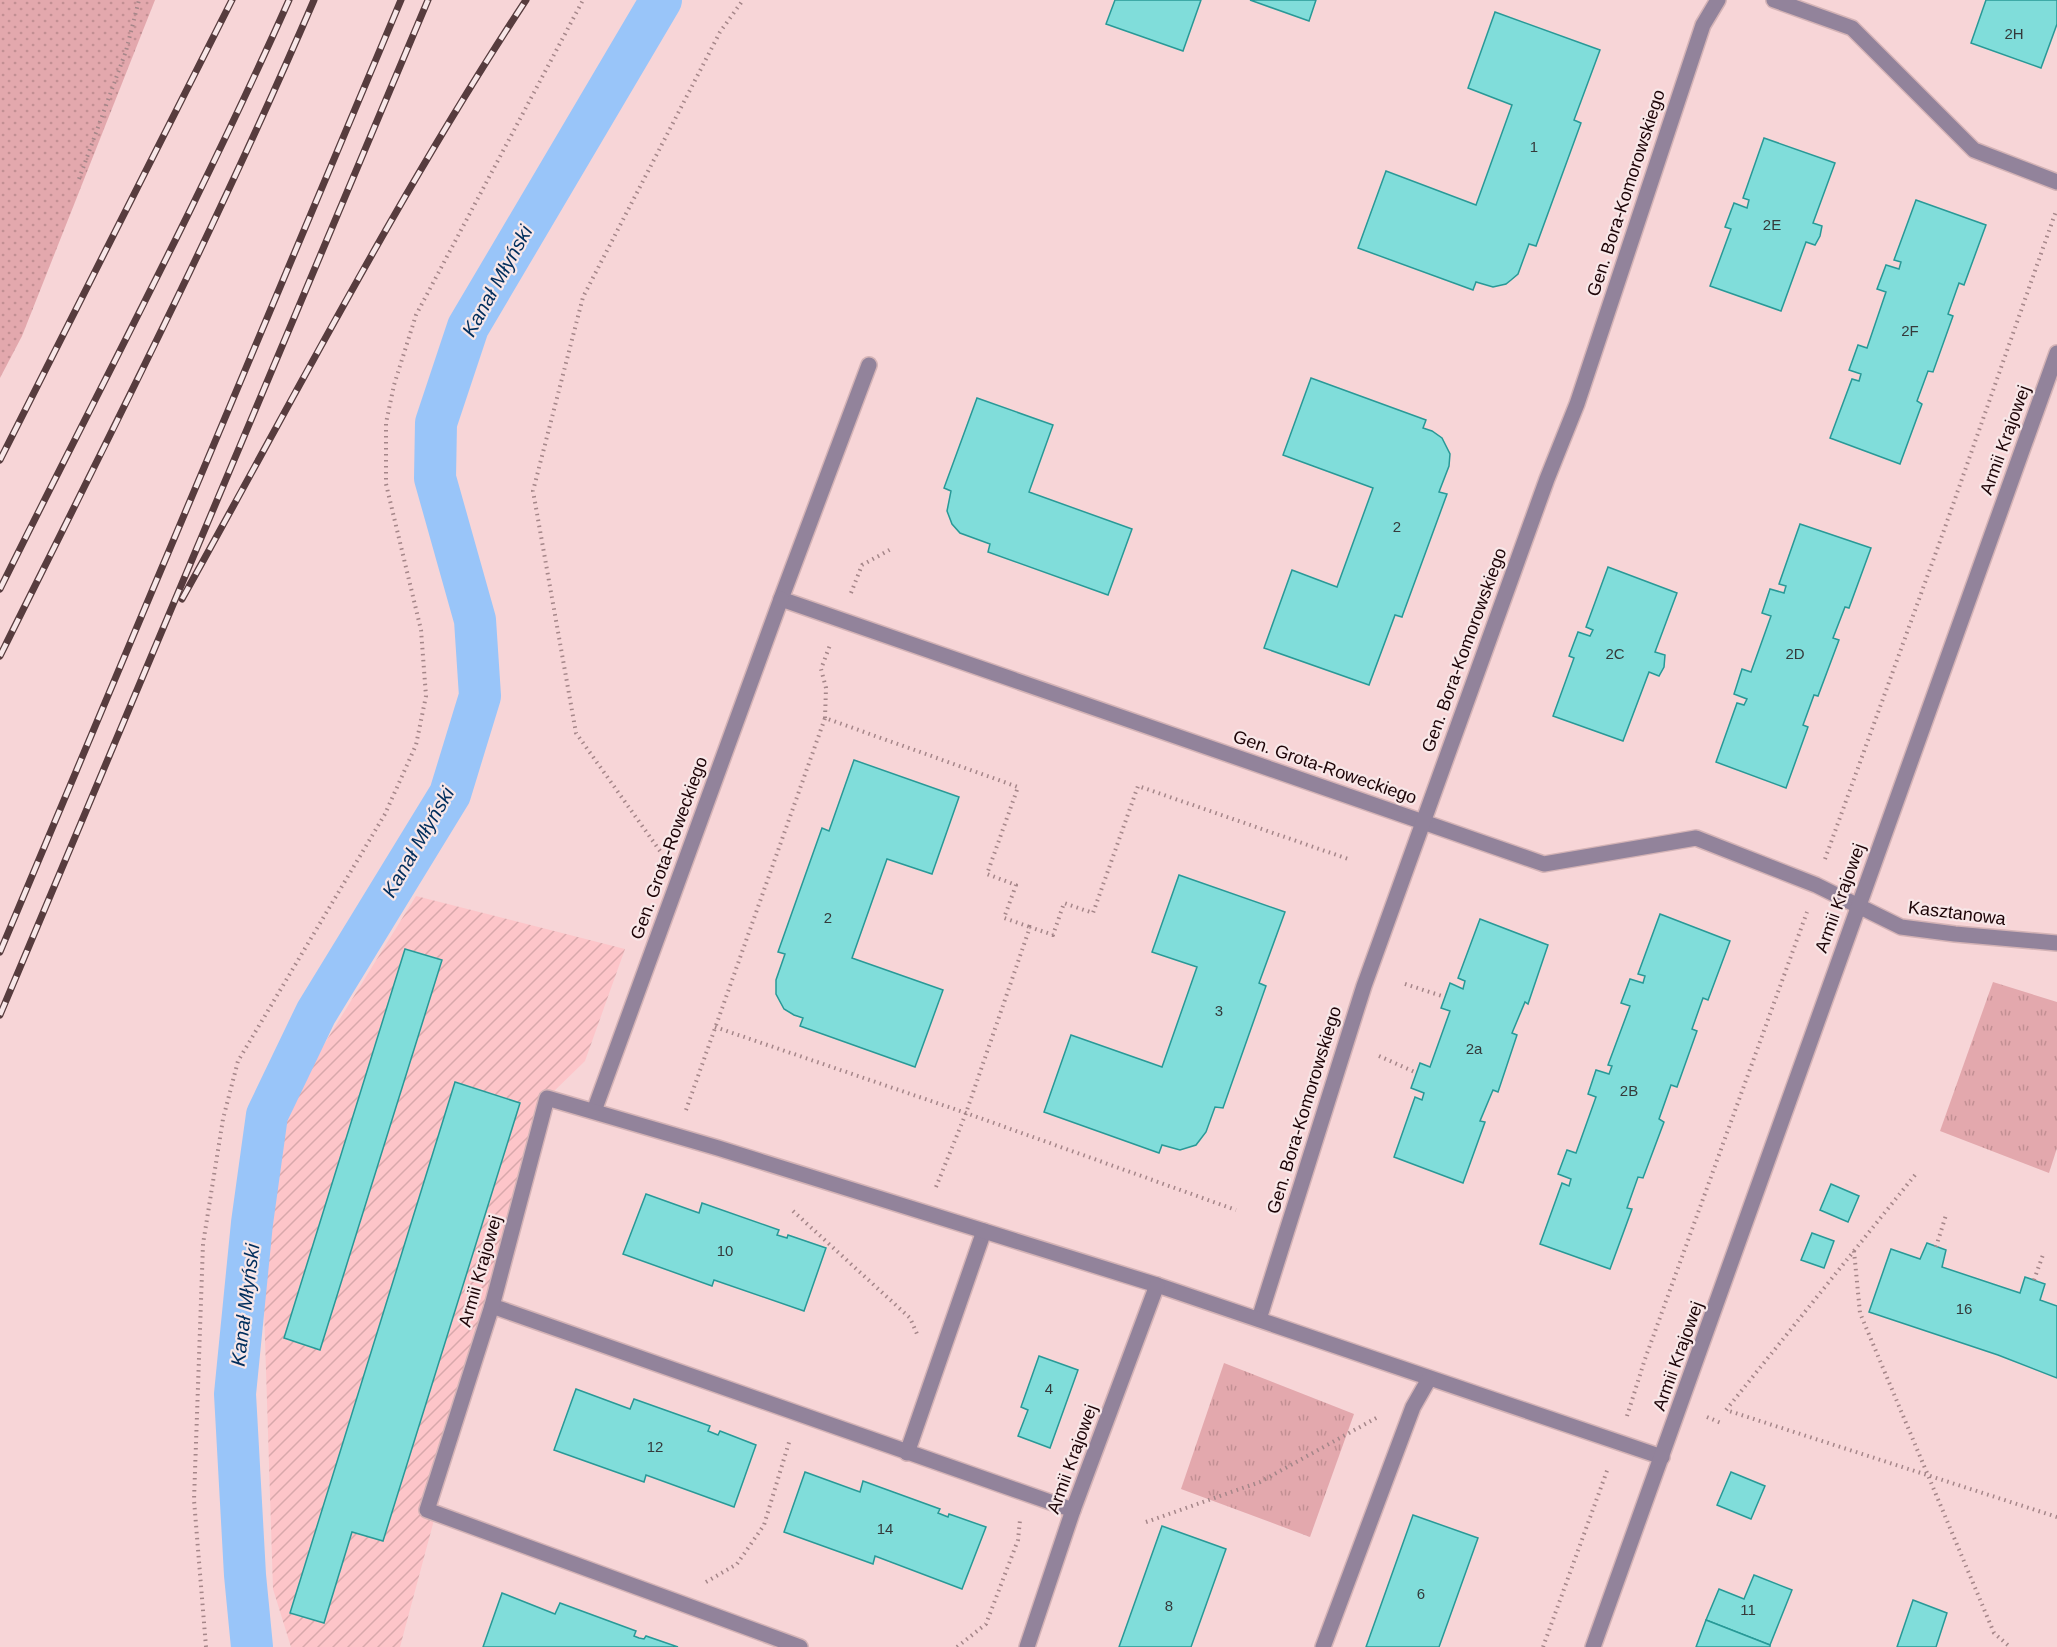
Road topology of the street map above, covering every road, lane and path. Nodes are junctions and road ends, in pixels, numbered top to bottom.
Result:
1 (139, 0) edge
2 (583, 0) edge
3 (743, 0) edge
4 (1718, 0) edge
5 (1774, 0) edge
6 (79, 178) dead end
7 (2057, 182) edge
8 (2057, 207) edge
9 (2057, 352) edge
10 (869, 365) dead end
11 (893, 548) dead end
12 (856, 581) dead end
13 (781, 599) junction
14 (821, 669) dead end
15 (825, 718) junction
16 (1422, 822) junction
17 (1351, 860) dead end
18 (679, 878) junction
19 (1816, 885) junction
20 (1857, 907) junction
21 (1030, 927) junction
22 (2057, 943) edge
23 (1405, 984) dead end
24 (1445, 997) dead end
25 (715, 1027) junction
26 (1379, 1056) dead end
27 (1417, 1073) dead end
28 (594, 1111) junction
29 (966, 1113) junction
30 (677, 1136) junction
31 (1915, 1175) dead end
32 (793, 1210) dead end
33 (1236, 1210) dead end
34 (926, 1213) junction
35 (1946, 1215) dead end
36 (984, 1231) junction
37 (1936, 1247) dead end
38 (1854, 1251) junction
39 (2044, 1252) dead end
40 (2034, 1280) dead end
41 (1157, 1286) junction
42 (492, 1306) junction
43 (1259, 1319) junction
44 (935, 1372) junction
45 (1429, 1379) junction
46 (1413, 1407) junction
47 (1707, 1418) dead end
48 (1721, 1423) dead end
49 (793, 1430) dead end
50 (1618, 1441) junction
51 (907, 1453) junction
52 (1662, 1457) junction
53 (1926, 1474) junction
54 (1022, 1510) dead end
55 (1073, 1510) junction
56 (2057, 1517) edge
57 (1146, 1522) dead end
58 (674, 1601) junction
59 (206, 1647) edge
60 (800, 1647) edge
61 (957, 1647) edge
62 (1027, 1647) edge
63 (1323, 1647) edge
64 (1543, 1647) edge
65 (1593, 1647) edge
66 (2010, 1647) edge

1 - 6 path
2 - 59 path
3 - 18 path
4 - 16 street, Gen. Bora-Komorowskiego
5 - 7 street
8 - 19 path
9 - 20 street, Armii Krajowej
10 - 13 street, Gen. Grota-Roweckiego
11 - 12 path
13 - 16 street, Gen. Grota-Roweckiego
13 - 18 street, Gen. Grota-Roweckiego
14 - 15 path
15 - 21 path
15 - 25 path
16 - 19 street, Gen. Grota-Roweckiego
16 - 43 street, Gen. Bora-Komorowskiego
17 - 21 path
18 - 28 street, Gen. Grota-Roweckiego
19 - 20 street, Gen. Grota-Roweckiego
19 - 50 path
20 - 22 street, Kasztanowa
20 - 52 street, Armii Krajowej
21 - 29 path
23 - 24 path
25 - 29 path
25 - 30 path
26 - 27 path
28 - 30 street, Armii Krajowej
28 - 42 street, Armii Krajowej
29 - 33 path
29 - 34 path
30 - 34 street, Armii Krajowej
31 - 38 path
32 - 44 path
34 - 36 street, Armii Krajowej
35 - 37 path
36 - 41 street, Armii Krajowej
36 - 44 street
38 - 53 path
38 - 53 path
39 - 40 path
41 - 43 street, Armii Krajowej
41 - 55 street, Armii Krajowej
42 - 51 street
42 - 58 street, Armii Krajowej
43 - 45 street, Armii Krajowej
44 - 51 street
45 - 46 street
45 - 50 street, Armii Krajowej
46 - 57 path
46 - 63 street
47 - 48 path
49 - 58 path
50 - 52 street, Armii Krajowej
50 - 64 path
51 - 55 street
52 - 65 street, Armii Krajowej
53 - 56 path
53 - 66 path
54 - 61 path
55 - 62 street, Armii Krajowej
58 - 60 street, Armii Krajowej

